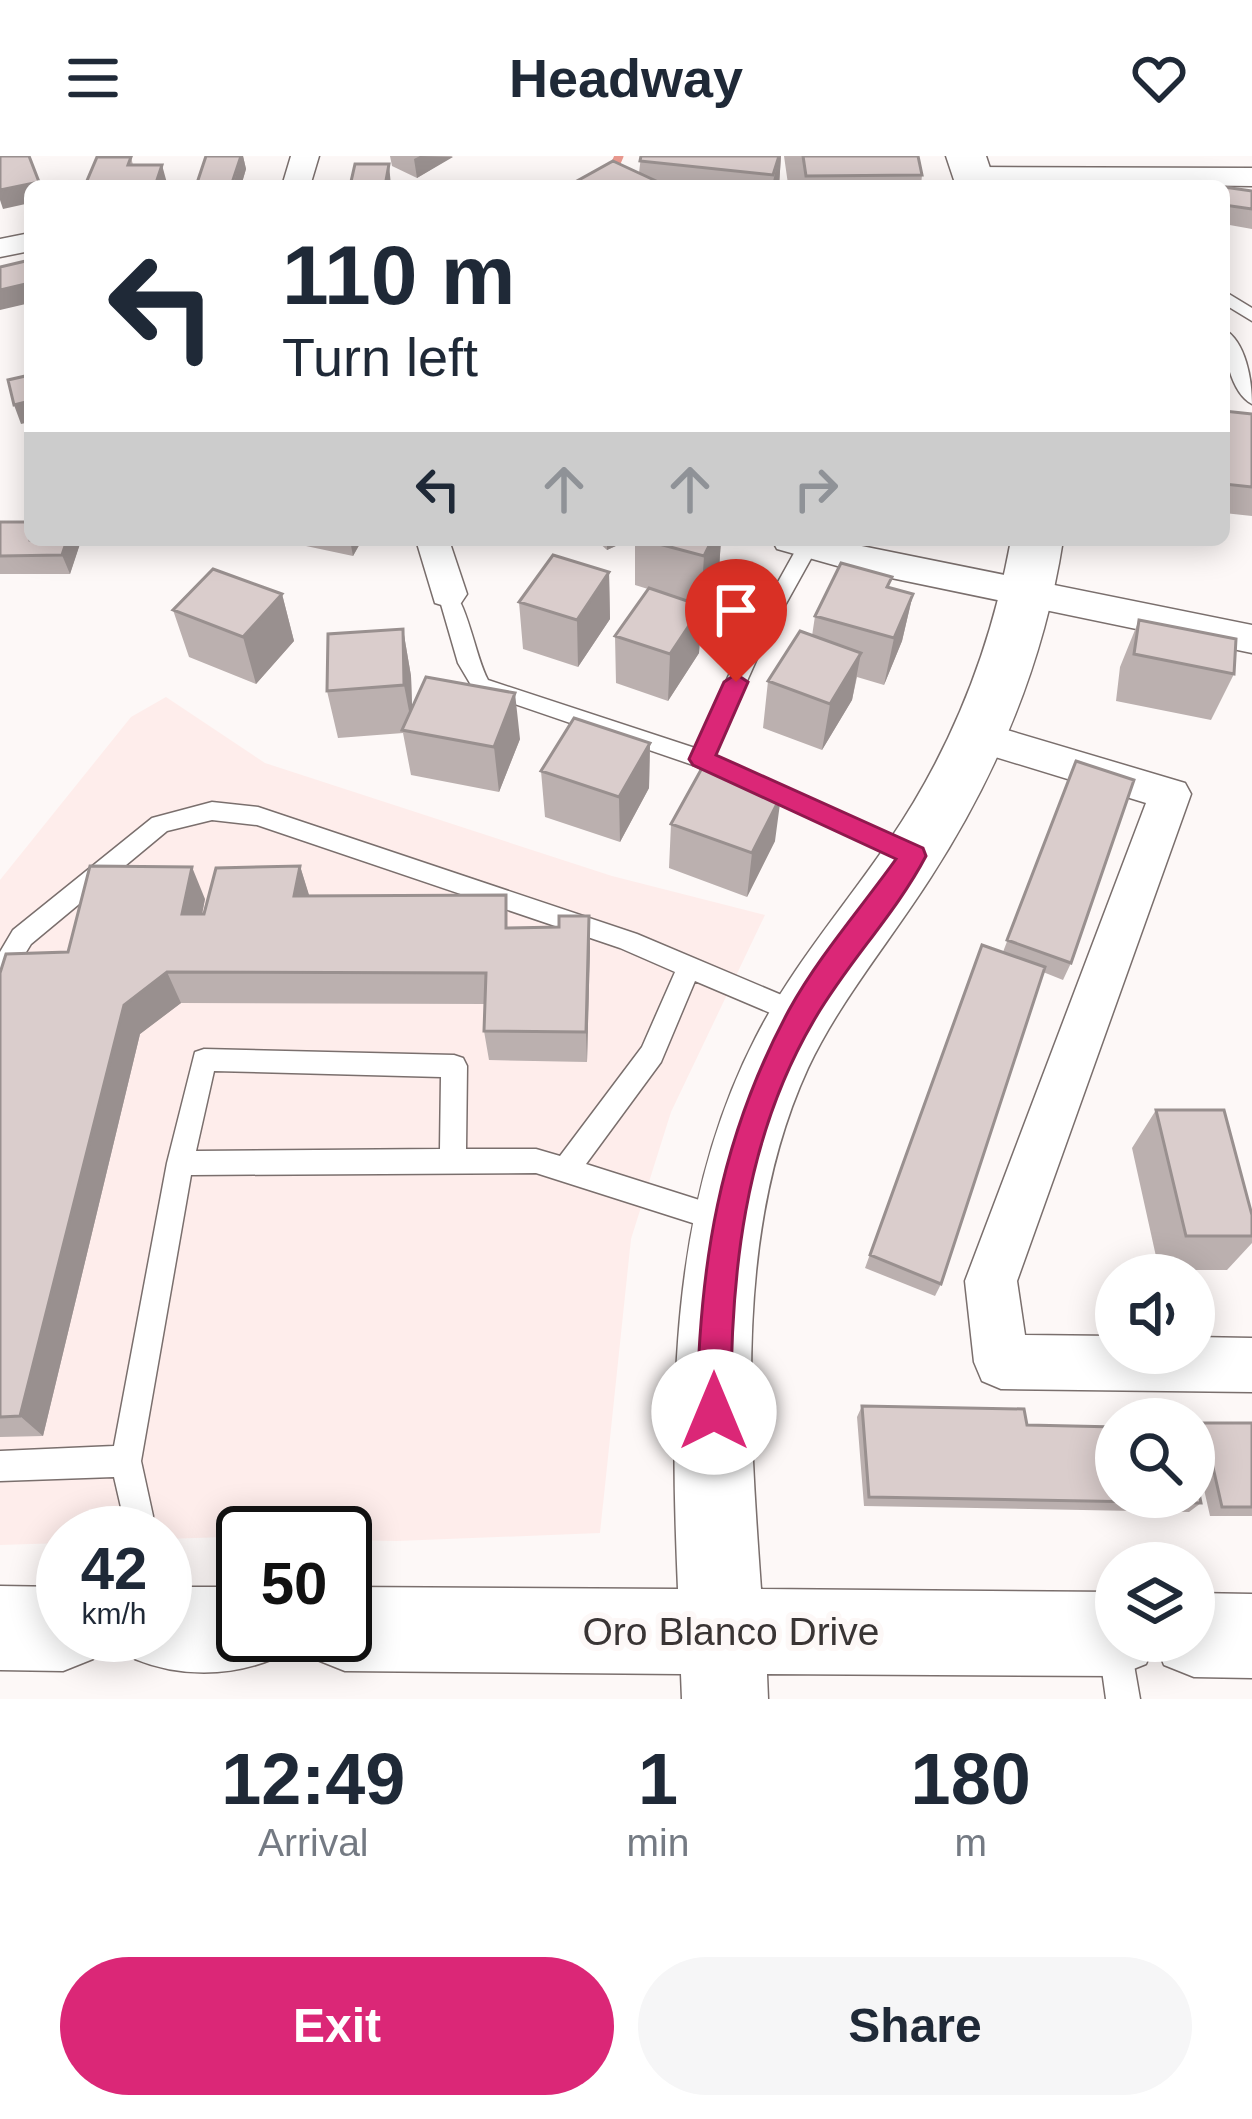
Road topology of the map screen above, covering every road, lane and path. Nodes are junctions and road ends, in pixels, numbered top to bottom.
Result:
1 (972, 173) edge
2 (1252, 177) edge
3 (1230, 352) edge
4 (1248, 408) edge
5 (433, 546) edge
6 (798, 546) edge
7 (829, 546) edge
8 (1032, 566) edge
9 (448, 594) joint
10 (1252, 639) edge
11 (980, 737) junction
12 (701, 759) junction
13 (913, 856) junction
14 (689, 968) junction
15 (0, 973) edge
16 (801, 1016) junction
17 (453, 1162) junction
18 (180, 1163) junction
19 (566, 1171) junction
20 (726, 1221) junction
21 (1252, 1365) edge
22 (126, 1461) junction
23 (0, 1466) edge
24 (136, 1506) edge
25 (0, 1628) edge
26 (36, 1629) edge
27 (372, 1632) edge
28 (1252, 1636) edge
29 (1215, 1641) edge
30 (1095, 1652) edge
31 (723, 1664) edge

1 - 2 street
3 - 4 lane
5 - 9 street
6 - 12 lane
7 - 8 street
8 - 10 street
8 - 11 main road
9 - 12 lane
11 - 13 main road
11 - 21 street
12 - 13 lane
13 - 16 main road
14 - 15 lane
14 - 16 lane
14 - 19 lane
16 - 20 main road
17 - 18 lane
17 - 18 lane
17 - 19 lane
18 - 22 lane
19 - 20 lane
20 - 31 main road
22 - 23 lane
22 - 24 lane
25 - 26 main road
27 - 31 main road, Oro Blanco Drive
28 - 29 main road, Oro Blanco Drive
30 - 31 main road, Oro Blanco Drive

